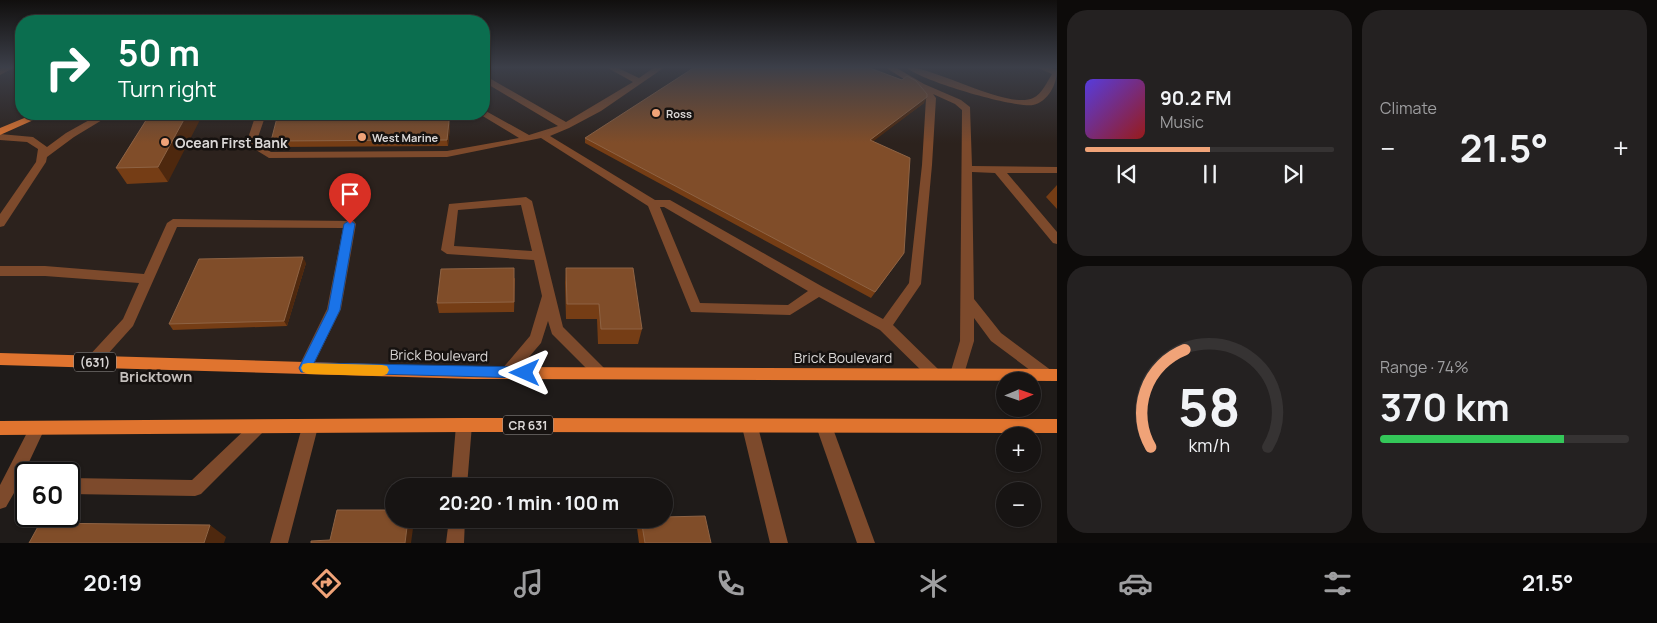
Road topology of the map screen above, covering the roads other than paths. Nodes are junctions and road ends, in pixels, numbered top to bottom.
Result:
1 (508, 92) edge
2 (620, 92) edge
3 (926, 92) edge
4 (936, 92) edge
5 (983, 92) edge
6 (1044, 92) edge
7 (490, 117) edge
8 (28, 120) edge
9 (96, 120) edge
10 (259, 120) edge
11 (566, 126) junction
12 (0, 132) edge
13 (544, 136) junction
14 (0, 137) edge
15 (528, 139) junction
16 (42, 156) junction
17 (966, 169) junction
18 (998, 169) junction
19 (1057, 170) edge
20 (653, 204) junction
21 (0, 223) edge
22 (1057, 240) edge
23 (539, 256) junction
24 (0, 271) edge
25 (148, 279) junction
26 (818, 290) junction
27 (548, 296) junction
28 (967, 300) junction
29 (885, 326) junction
30 (0, 359) edge
31 (92, 362) junction
32 (305, 368) junction
33 (507, 373) junction
34 (600, 373) junction
35 (934, 374) junction
36 (957, 374) junction
37 (1052, 375) edge
38 (464, 425) junction
39 (824, 426) junction
40 (1057, 426) edge
41 (258, 427) junction
42 (310, 427) junction
43 (750, 427) junction
44 (0, 428) edge
45 (37, 428) junction
46 (26, 462) edge
47 (460, 478) edge
48 (80, 486) edge
49 (15, 488) edge
50 (0, 501) edge
51 (456, 528) edge
52 (279, 543) edge
53 (455, 543) edge
54 (780, 543) edge
55 (866, 543) edge

1 - 11 street
2 - 11 street
3 - 29 street
4 - 17 street
5 - 6 street
7 - 15 street
8 - 12 main road
9 - 16 street
10 - 15 street
11 - 13 street
13 - 15 street
13 - 20 street
14 - 16 street
16 - 21 street
17 - 18 street
17 - 28 street
18 - 19 street
18 - 22 street
20 - 26 street
20 - 26 street
23 - 23 street
23 - 27 street
24 - 25 street
25 - 31 street
25 - 32 street
26 - 29 street
27 - 33 street
27 - 34 street
28 - 36 street
28 - 37 street
29 - 35 street
30 - 31 main road, Brick Boulevard / (631)
31 - 32 main road, Brick Boulevard / (631)
32 - 33 main road, Brick Boulevard
33 - 34 main road, Brick Boulevard
34 - 35 main road, Brick Boulevard
35 - 36 main road, Brick Boulevard
36 - 37 main road, Brick Boulevard
38 - 42 main road, CR 631
38 - 43 main road, CR 631
38 - 47 street
39 - 40 main road, CR 631
39 - 43 main road, CR 631
39 - 55 street
41 - 42 main road, CR 631
41 - 45 main road, CR 631
41 - 48 street
42 - 52 street
43 - 54 street
44 - 45 main road, CR 631
45 - 46 street
49 - 50 street
51 - 53 street

